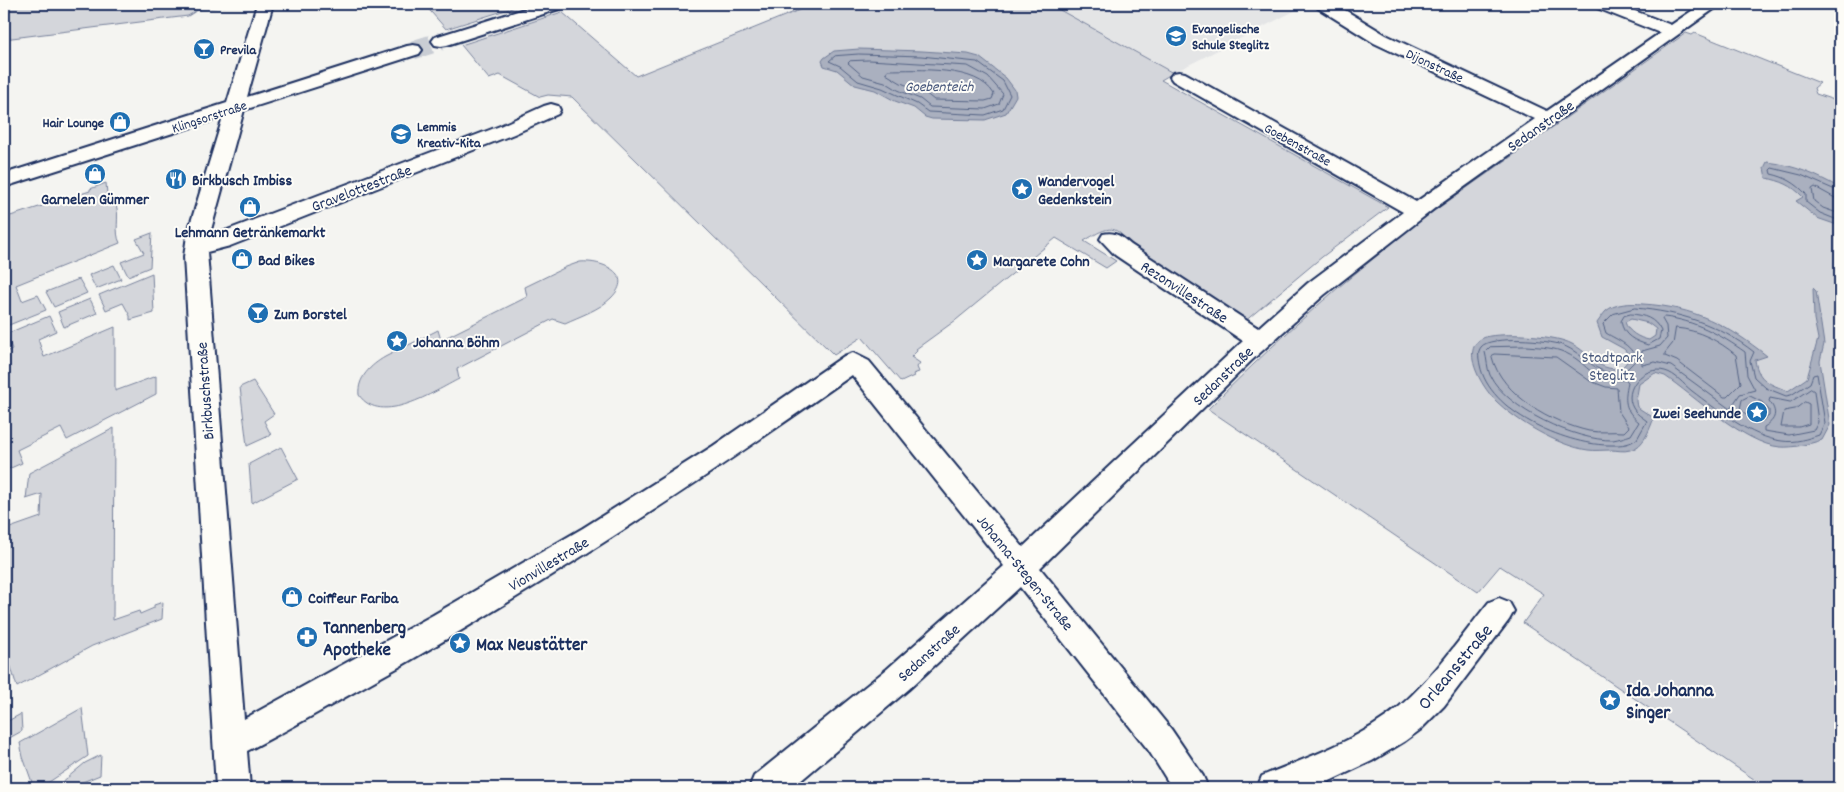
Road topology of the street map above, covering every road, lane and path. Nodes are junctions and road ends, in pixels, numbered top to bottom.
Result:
1 (265, 4) edge
2 (556, 4) edge
3 (1324, 4) edge
4 (1603, 4) edge
5 (1713, 4) edge
6 (1673, 32) junction
7 (441, 41) tunnel mouth
8 (413, 50) tunnel mouth
9 (1179, 77) dead end
10 (236, 107) junction
11 (551, 110) dead end
12 (1549, 119) junction
13 (4, 181) edge
14 (1417, 211) junction
15 (1112, 239) dead end
16 (196, 247) junction
17 (1260, 340) junction
18 (853, 362) joint
19 (1022, 568) junction
20 (1499, 610) dead end
21 (230, 742) junction
22 (233, 788) edge
23 (766, 788) edge
24 (1191, 788) edge
25 (1274, 788) edge

1 - 10 street, Birkbuschstraße
2 - 7 street
3 - 12 street, Dijonstraße
4 - 6 street
5 - 6 street, Sedanstraße
6 - 12 street, Sedanstraße
8 - 10 street, Klingsorstraße
9 - 14 street, Goebenstraße
10 - 13 street, Klingsorstraße
10 - 16 street, Birkbuschstraße
11 - 16 street, Gravelottestraße
12 - 14 street, Sedanstraße
14 - 17 street, Sedanstraße
15 - 17 street, Rezonvillestraße
16 - 21 street, Birkbuschstraße
17 - 19 street, Sedanstraße
18 - 19 street, Johanna-Stegen-Straße
18 - 21 street, Vionvillestraße
19 - 23 street, Sedanstraße
19 - 24 street, Johanna-Stegen-Straße
20 - 25 street, Orleansstraße
21 - 22 street, Birkbuschstraße

